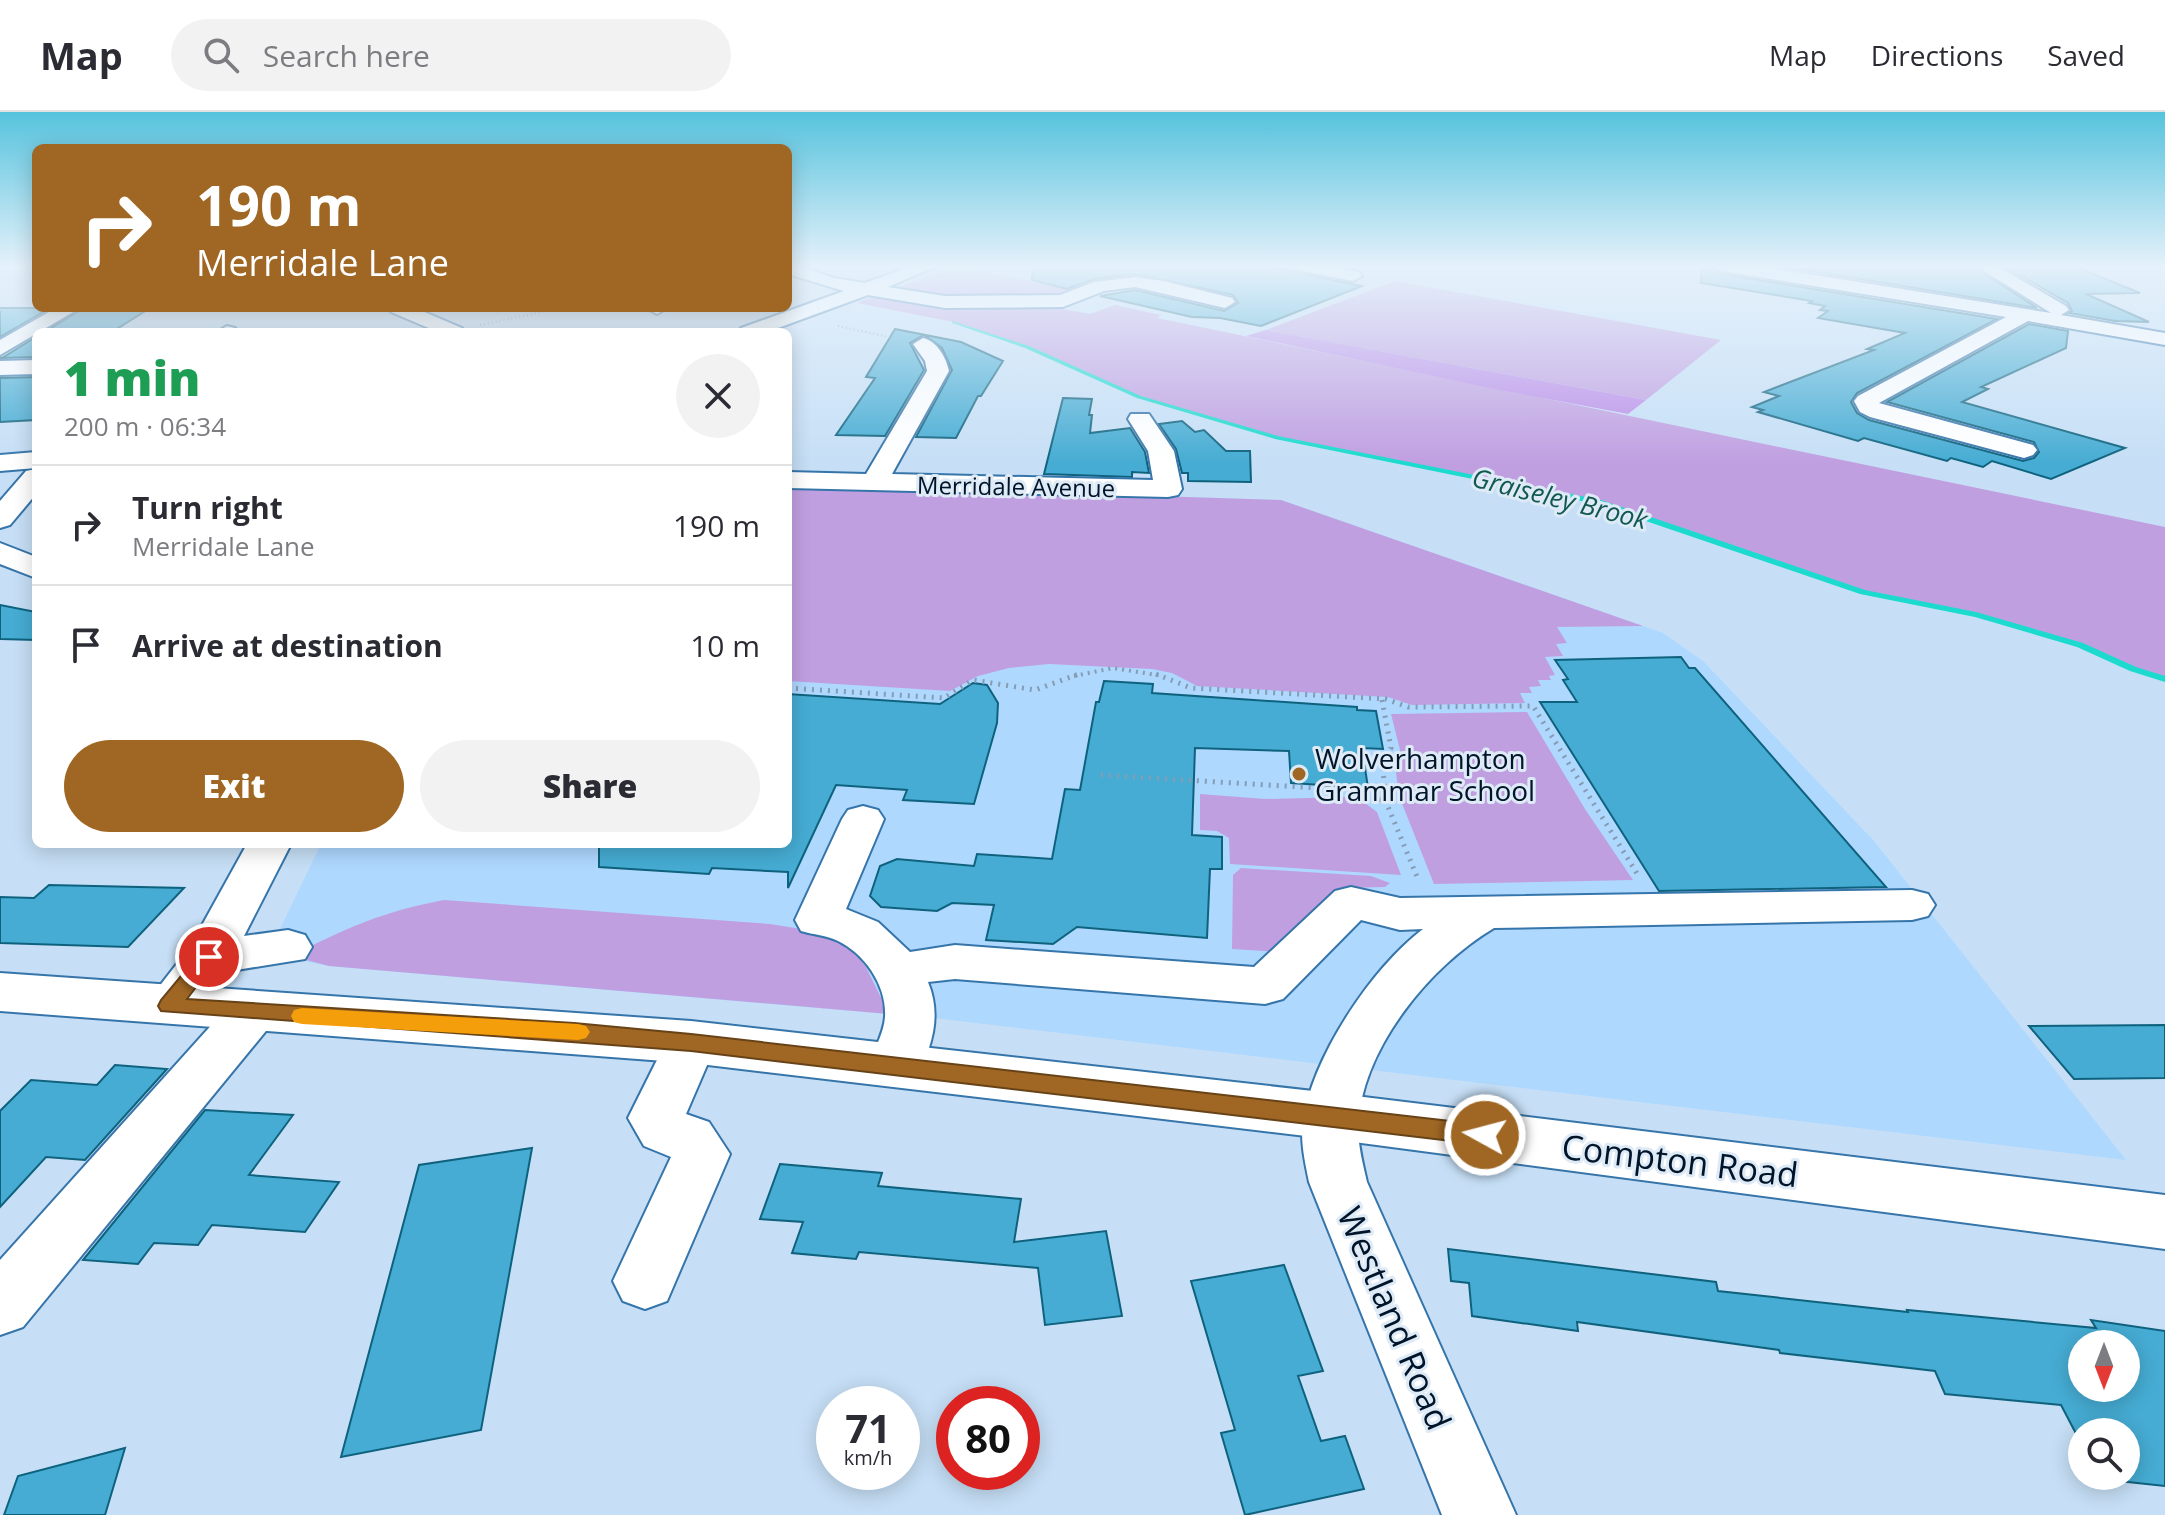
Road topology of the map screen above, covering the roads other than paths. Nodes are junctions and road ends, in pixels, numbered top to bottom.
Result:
1 (1995, 331) edge
2 (2123, 331) edge
3 (10, 337) edge
4 (2165, 339) edge
5 (923, 344) road end
6 (0, 349) edge
7 (32, 367) edge
8 (0, 368) edge
9 (1140, 419) dead end
10 (2024, 450) dead end
11 (32, 460) edge
12 (0, 463) edge
13 (792, 480) edge
14 (32, 482) edge
15 (874, 483) junction
16 (0, 519) edge
17 (0, 552) edge
18 (32, 567) edge
19 (863, 819) dead end
20 (267, 848) edge
21 (1912, 905) dead end
22 (1485, 913) junction
23 (288, 947) dead end
24 (209, 957) junction
25 (897, 974) junction
26 (0, 992) edge
27 (169, 1006) junction
28 (252, 1013) junction
29 (691, 1042) junction
30 (896, 1065) junction
31 (1331, 1116) junction
32 (2165, 1222) edge
33 (645, 1281) dead end
34 (0, 1306) edge
35 (1479, 1515) edge

1 - 10 street
2 - 4 street
3 - 6 street
5 - 15 street
7 - 8 street
9 - 15 street, Merridale Avenue
11 - 12 street
13 - 15 street, Merridale Avenue
14 - 16 street
17 - 18 street
19 - 25 street
20 - 24 street
21 - 22 street
22 - 25 street
22 - 31 street
23 - 24 street
24 - 27 street
25 - 30 street
26 - 27 highway, Compton Road
27 - 28 highway, Compton Road
28 - 29 highway, Compton Road
28 - 34 street
29 - 30 highway, Compton Road
29 - 33 street
30 - 31 highway, Compton Road
31 - 32 highway, Compton Road
31 - 35 street, Westland Road

